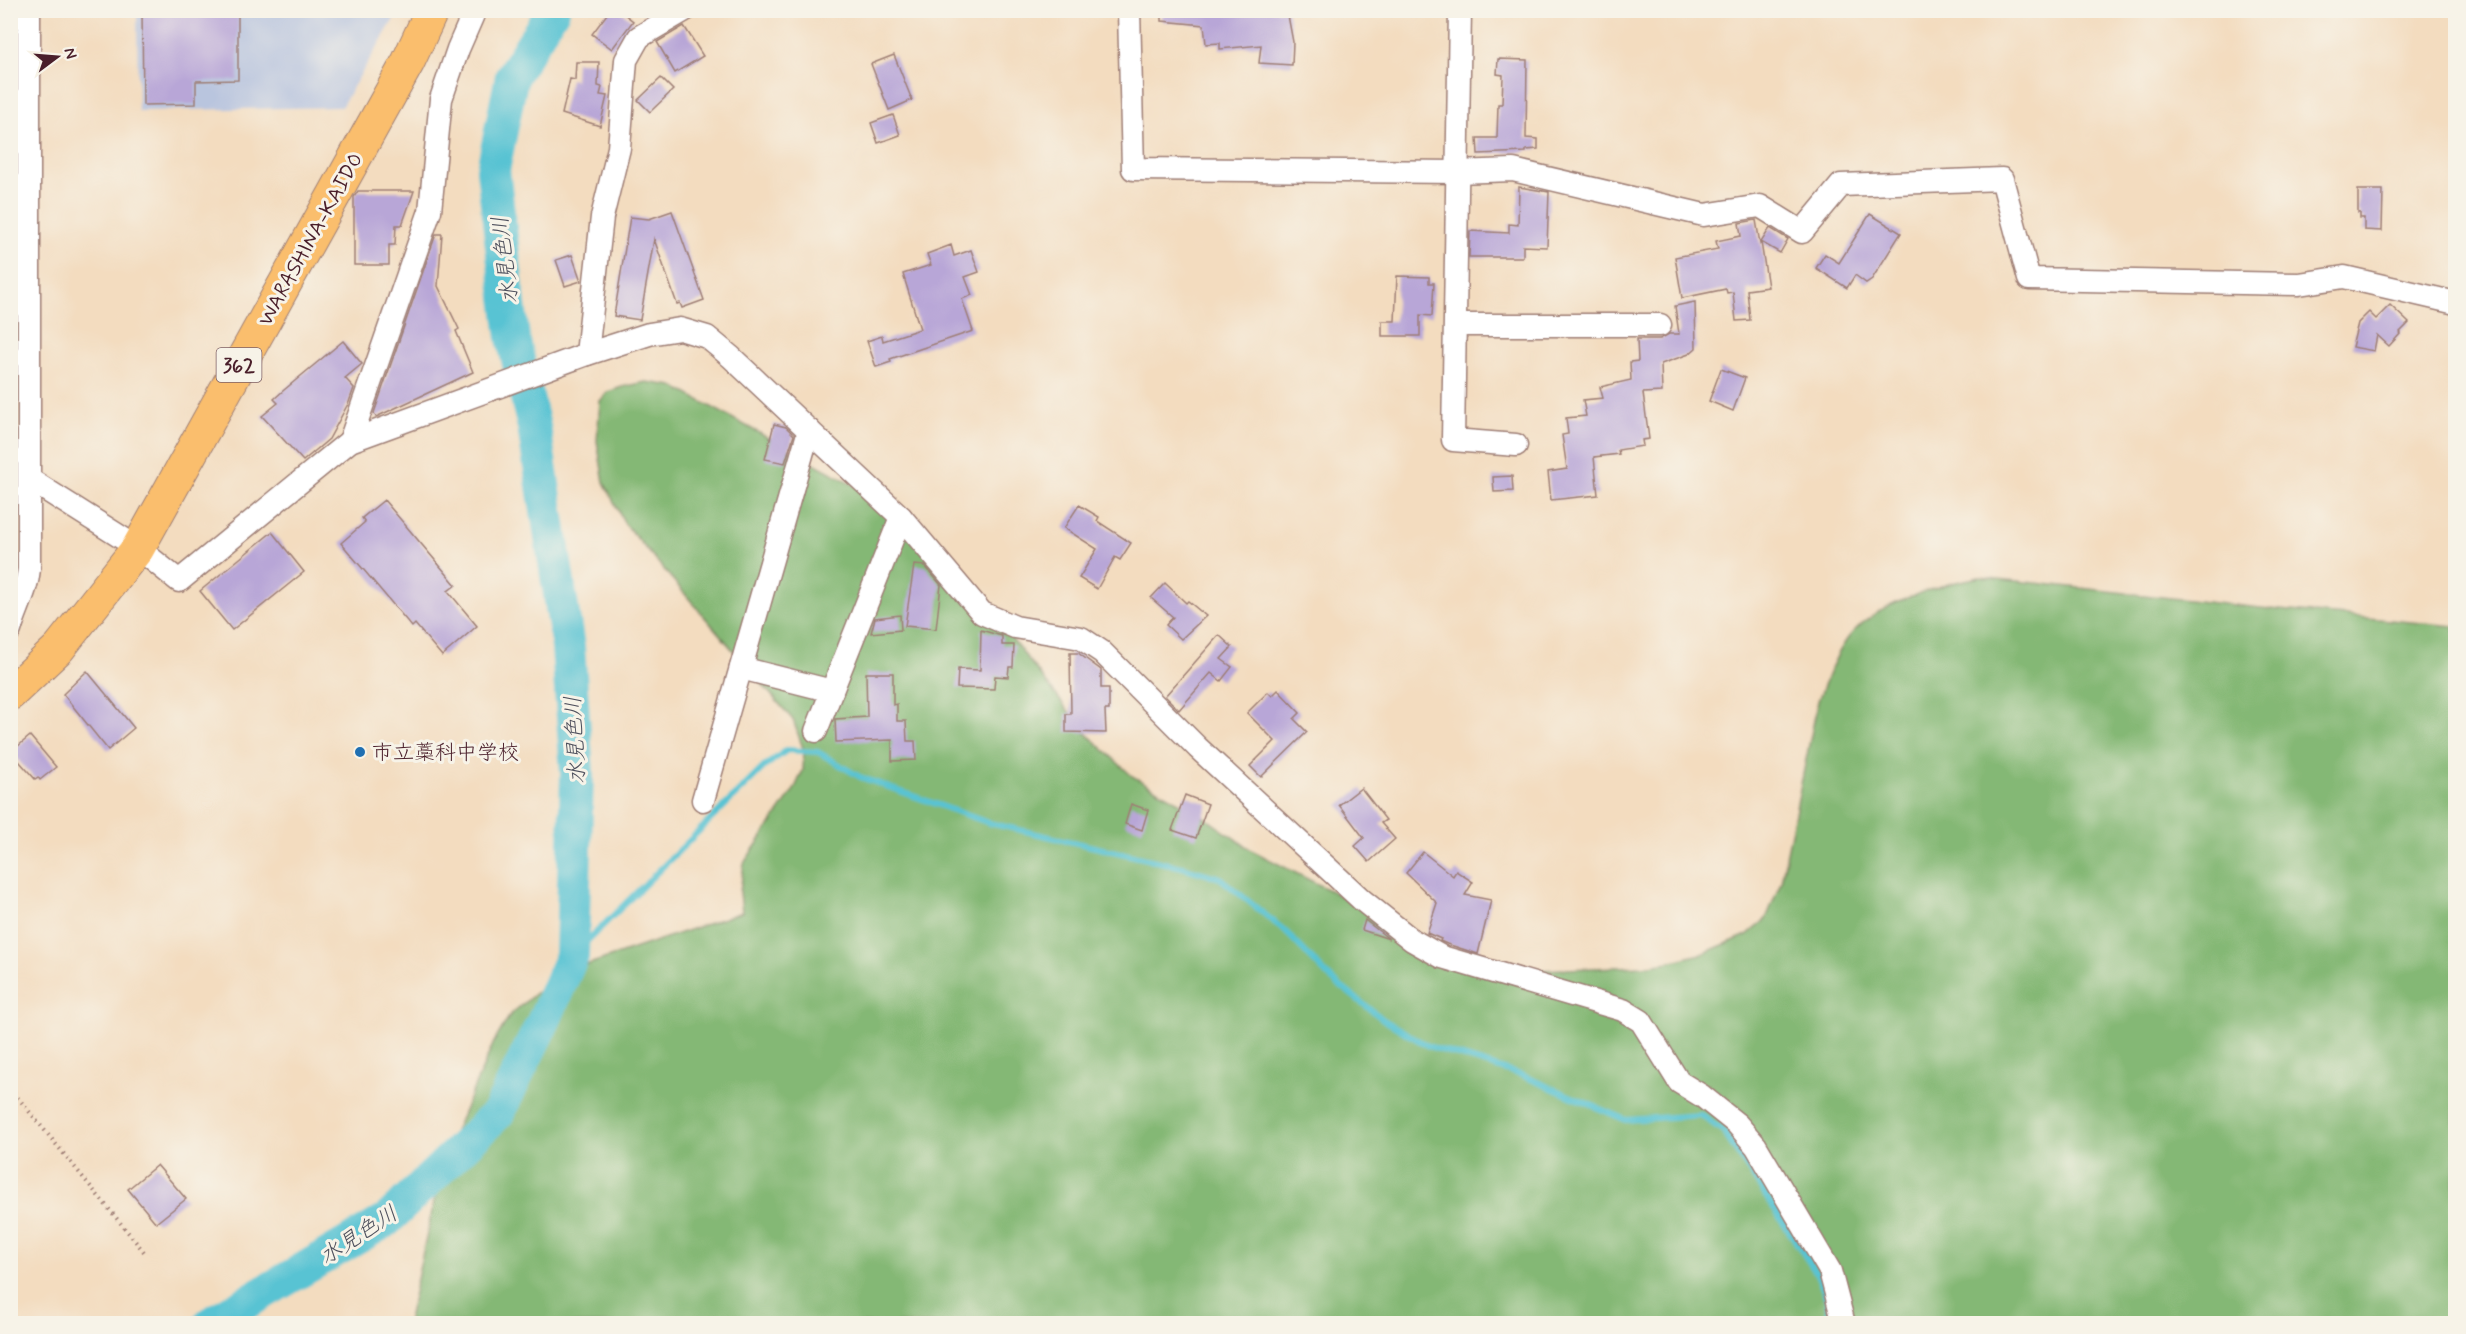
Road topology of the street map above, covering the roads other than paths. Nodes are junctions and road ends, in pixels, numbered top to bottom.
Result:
1 (29, 10) edge
2 (432, 10) edge
3 (475, 10) edge
4 (685, 10) edge
5 (1129, 10) edge
6 (1460, 10) edge
7 (1456, 172) junction
8 (2456, 303) edge
9 (1456, 325) junction
10 (1660, 325) dead end
11 (587, 354) junction
12 (809, 430) junction
13 (350, 441) junction
14 (1516, 445) dead end
15 (29, 479) junction
16 (901, 517) junction
17 (138, 548) junction
18 (10, 630) edge
19 (741, 668) junction
20 (832, 691) junction
21 (10, 694) edge
22 (816, 730) dead end
23 (704, 800) dead end
24 (1844, 1323) edge

1 - 15 street
2 - 17 highway, WARASHINA-KAIDO / 362
3 - 13 street
4 - 11 street
5 - 7 street
6 - 7 street
7 - 8 street
7 - 9 street
9 - 10 street
9 - 14 street
11 - 12 street
11 - 13 street
12 - 16 street
12 - 19 street
13 - 17 street
15 - 17 street
15 - 18 street
16 - 20 street
16 - 24 street
17 - 21 highway, WARASHINA-KAIDO / 362
19 - 20 street
19 - 23 street
20 - 22 street

